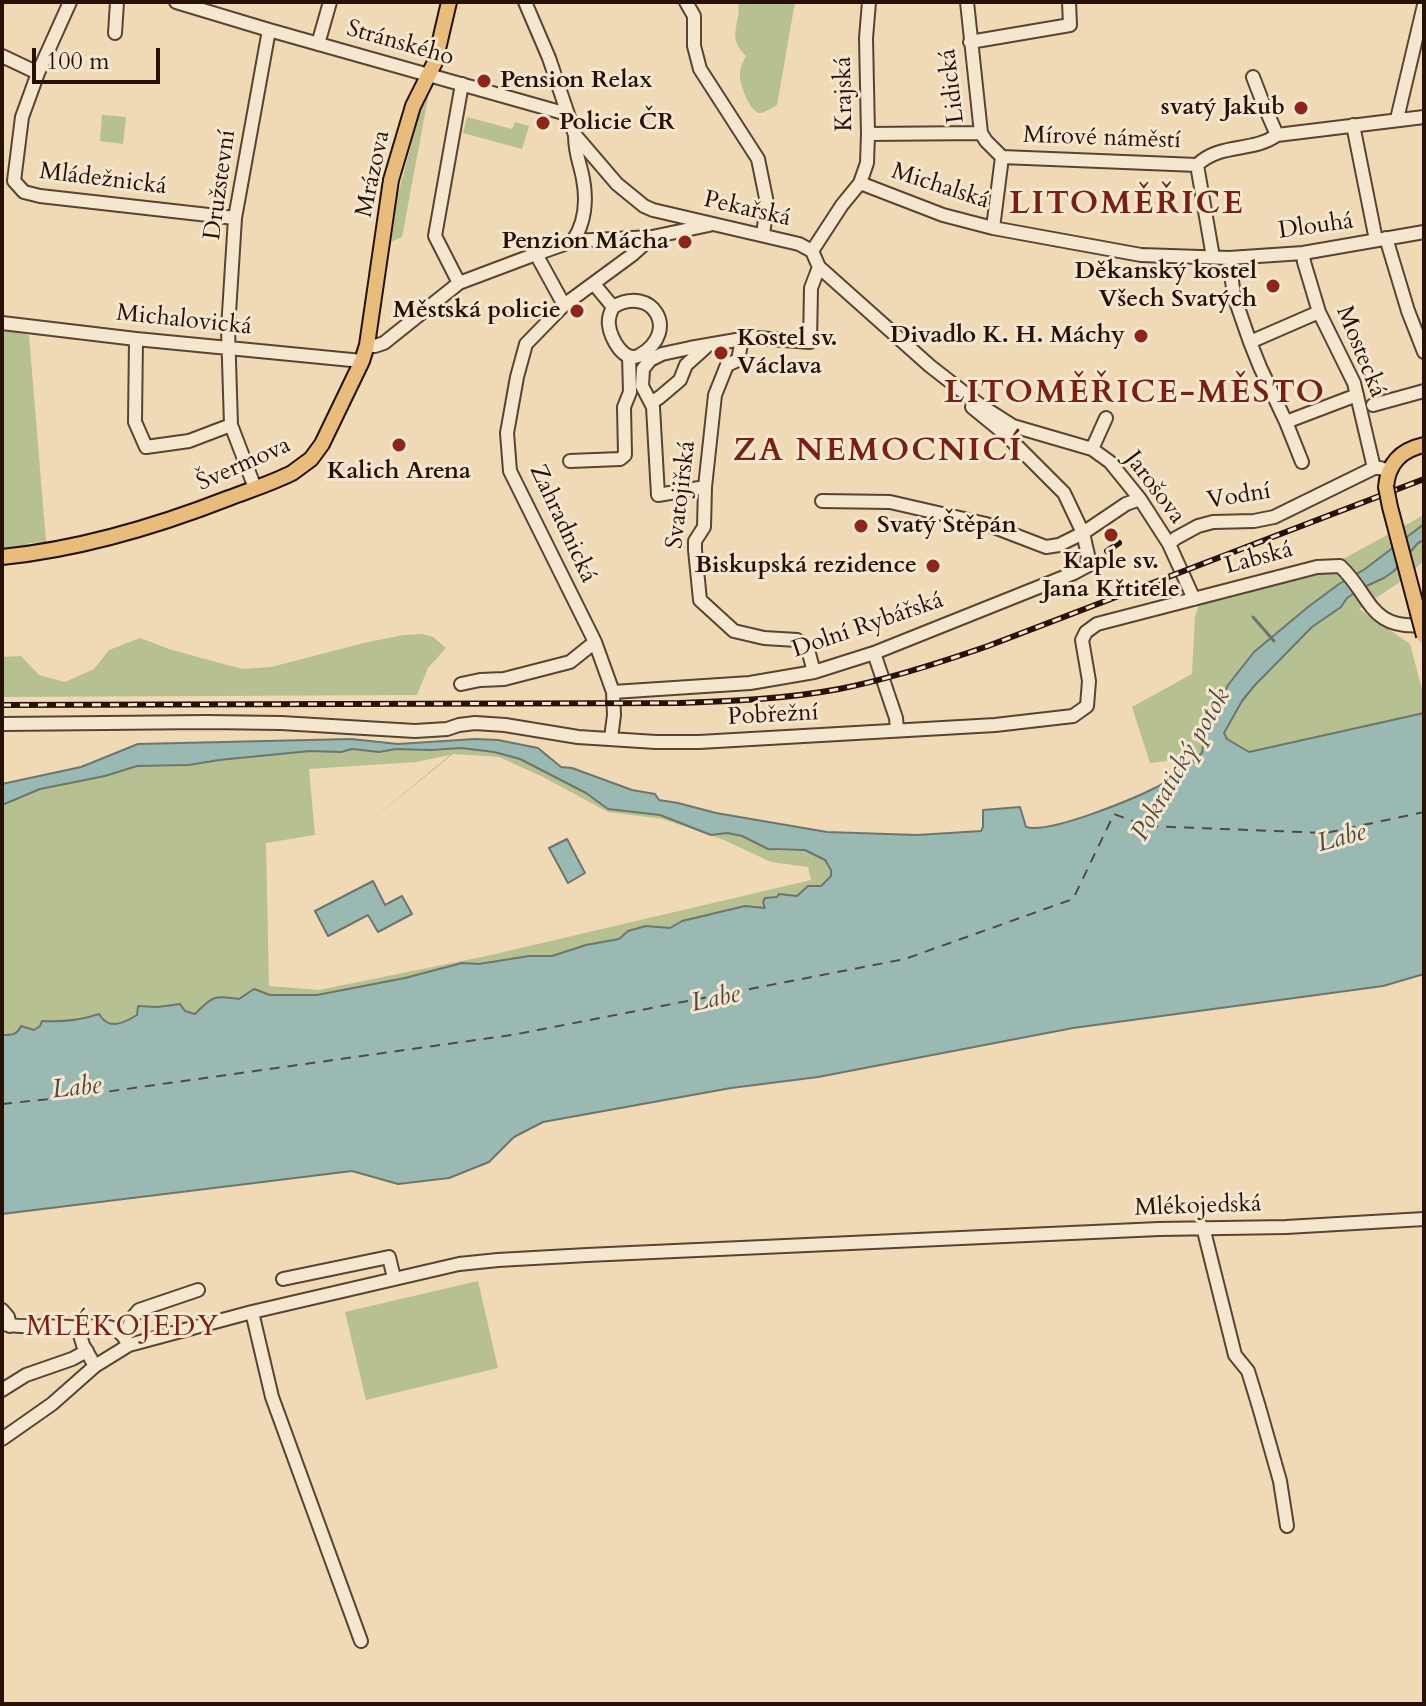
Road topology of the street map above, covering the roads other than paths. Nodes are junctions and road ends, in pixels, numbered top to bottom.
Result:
1 (70, 2) edge
2 (117, 2) edge
3 (176, 2) edge
4 (330, 2) edge
5 (449, 2) edge
6 (525, 2) edge
7 (686, 2) edge
8 (869, 2) edge
9 (967, 2) edge
10 (1069, 2) edge
11 (1424, 5) edge
12 (269, 30) junction
13 (115, 33) dead end
14 (970, 42) junction
15 (318, 44) junction
16 (2, 56) edge
17 (38, 73) junction
18 (429, 75) junction
19 (1253, 77) dead end
20 (462, 84) junction
21 (567, 114) junction
22 (1424, 117) edge
23 (1397, 119) junction
24 (1353, 125) junction
25 (981, 133) junction
26 (868, 134) junction
27 (575, 135) junction
28 (1277, 135) junction
29 (1002, 157) junction
30 (1197, 165) junction
31 (860, 183) junction
32 (653, 210) junction
33 (235, 218) junction
34 (712, 225) junction
35 (993, 228) junction
36 (1424, 232) edge
37 (763, 235) junction
38 (652, 237) junction
39 (1381, 239) junction
40 (573, 241) junction
41 (812, 251) junction
42 (1303, 253) junction
43 (536, 254) junction
44 (1213, 257) junction
45 (1229, 258) junction
46 (819, 267) junction
47 (459, 283) junction
48 (594, 284) junction
49 (564, 305) junction
50 (613, 307) junction
51 (1319, 312) junction
52 (2, 323) edge
53 (136, 339) junction
54 (742, 339) junction
55 (1250, 342) junction
56 (709, 344) junction
57 (1422, 344) edge
58 (367, 345) junction
59 (229, 347) junction
60 (629, 356) junction
61 (362, 361) junction
62 (930, 366) junction
63 (1424, 391) edge
64 (1357, 395) junction
65 (651, 403) junction
66 (1373, 405) dead end
67 (1106, 418) dead end
68 (1286, 422) junction
69 (231, 425) junction
70 (1424, 445) edge
71 (1092, 449) junction
72 (570, 461) dead end
73 (1302, 462) dead end
74 (1381, 470) junction
75 (705, 487) junction
76 (255, 488) junction
77 (1140, 499) junction
78 (822, 501) dead end
79 (1083, 533) junction
80 (1169, 544) junction
81 (2, 557) edge
82 (1194, 599) junction
83 (1424, 625) edge
84 (1424, 636) edge
85 (595, 642) junction
86 (874, 653) junction
87 (814, 672) junction
88 (461, 684) dead end
89 (613, 692) junction
90 (1087, 706) joint
91 (2, 724) edge
92 (897, 730) junction
93 (611, 738) junction
94 (1424, 1219) edge
95 (1203, 1227) junction
96 (394, 1278) junction
97 (283, 1279) dead end
98 (198, 1290) dead end
99 (2, 1310) edge
100 (252, 1312) junction
101 (6, 1325) edge
102 (78, 1328) junction
103 (127, 1341) junction
104 (87, 1351) junction
105 (95, 1366) junction
106 (2, 1390) edge
107 (2, 1439) edge
108 (1287, 1526) dead end
109 (361, 1641) dead end

1 - 17 street, Mládežnická
2 - 13 street
3 - 12 street, Stránského
4 - 15 street
5 - 18 main road, Mrázova
6 - 21 street
7 - 37 street
8 - 26 street, Krajská
9 - 14 street, Lidická
10 - 14 street
11 - 23 street
12 - 15 street, Stránského
12 - 33 street, Družstevní
14 - 25 street, Lidická
15 - 18 street, Stránského
16 - 17 street
17 - 33 street, Mládežnická
18 - 20 street, Stránského
18 - 58 main road, Mrázova
19 - 28 street
20 - 21 street, Stránského
20 - 47 street
21 - 27 street
22 - 23 street
23 - 24 street
24 - 28 street
24 - 39 street
25 - 26 street
25 - 29 street, Lidická
26 - 31 street, Krajská
27 - 32 street
27 - 40 street
28 - 30 street
29 - 30 street, Mírové náměstí
29 - 35 street, Mírové náměstí
30 - 44 street, Mírové náměstí
31 - 35 street, Michalská
31 - 41 street, Michalská
32 - 34 street, Pekařská
32 - 38 street
33 - 59 street, Družstevní
34 - 37 street, Pekařská
34 - 38 street
35 - 44 street
36 - 39 street, Dlouhá
37 - 41 street, Pekařská
38 - 40 street
38 - 48 street, Zahradnická
39 - 42 street, Dlouhá
39 - 57 street
40 - 43 street
41 - 46 street, Pekařská
42 - 45 street, Dlouhá
42 - 51 street, Mostecká
43 - 47 street
43 - 49 street
44 - 45 street, Dlouhá
45 - 55 street
46 - 54 street
46 - 62 street, Jarošova
47 - 58 street
48 - 49 street, Zahradnická
48 - 50 street
49 - 85 street, Zahradnická
50 - 60 street
50 - 60 street
51 - 55 street
51 - 64 street, Mostecká
52 - 53 street, Michalovická
53 - 59 street, Michalovická
53 - 69 street
54 - 56 street
54 - 75 street, Svatojiřská
55 - 68 street
56 - 65 street
56 - 65 street
58 - 61 main road, Mrázova
59 - 61 street, Michalovická
59 - 69 street, Družstevní
60 - 72 street
61 - 76 main road, Švermova
62 - 71 street, Jarošova
62 - 79 street
63 - 66 street
64 - 68 street
64 - 74 street, Mostecká
65 - 75 street
67 - 71 street
68 - 73 street
69 - 76 street, Družstevní
70 - 74 main road
71 - 77 street, Jarošova
74 - 80 street, Vodní
74 - 84 main road, bridge
75 - 87 street, Svatojiřská
76 - 81 main road, Švermova
77 - 79 street
77 - 80 street, Jarošova
78 - 79 street
79 - 86 street, Dolní Rybářská
80 - 82 street, Jarošova
82 - 83 street, Labská
82 - 90 street, Labská
85 - 88 street
85 - 89 street, Zahradnická
86 - 87 street, Dolní Rybářská
86 - 92 street
87 - 89 street, Dolní Rybářská
89 - 93 street, Zahradnická
90 - 92 street, Pobřežní
91 - 93 street, Pobřežní
92 - 93 street, Pobřežní
94 - 95 street, Mlékojedská
95 - 96 street, Mlékojedská
95 - 108 street
96 - 97 street
96 - 100 street, Mlékojedská
98 - 103 street
99 - 101 street
100 - 103 street, Mlékojedská
100 - 109 street
101 - 102 street
102 - 103 street
102 - 104 street
103 - 105 street
104 - 105 street
104 - 106 street
105 - 107 street

